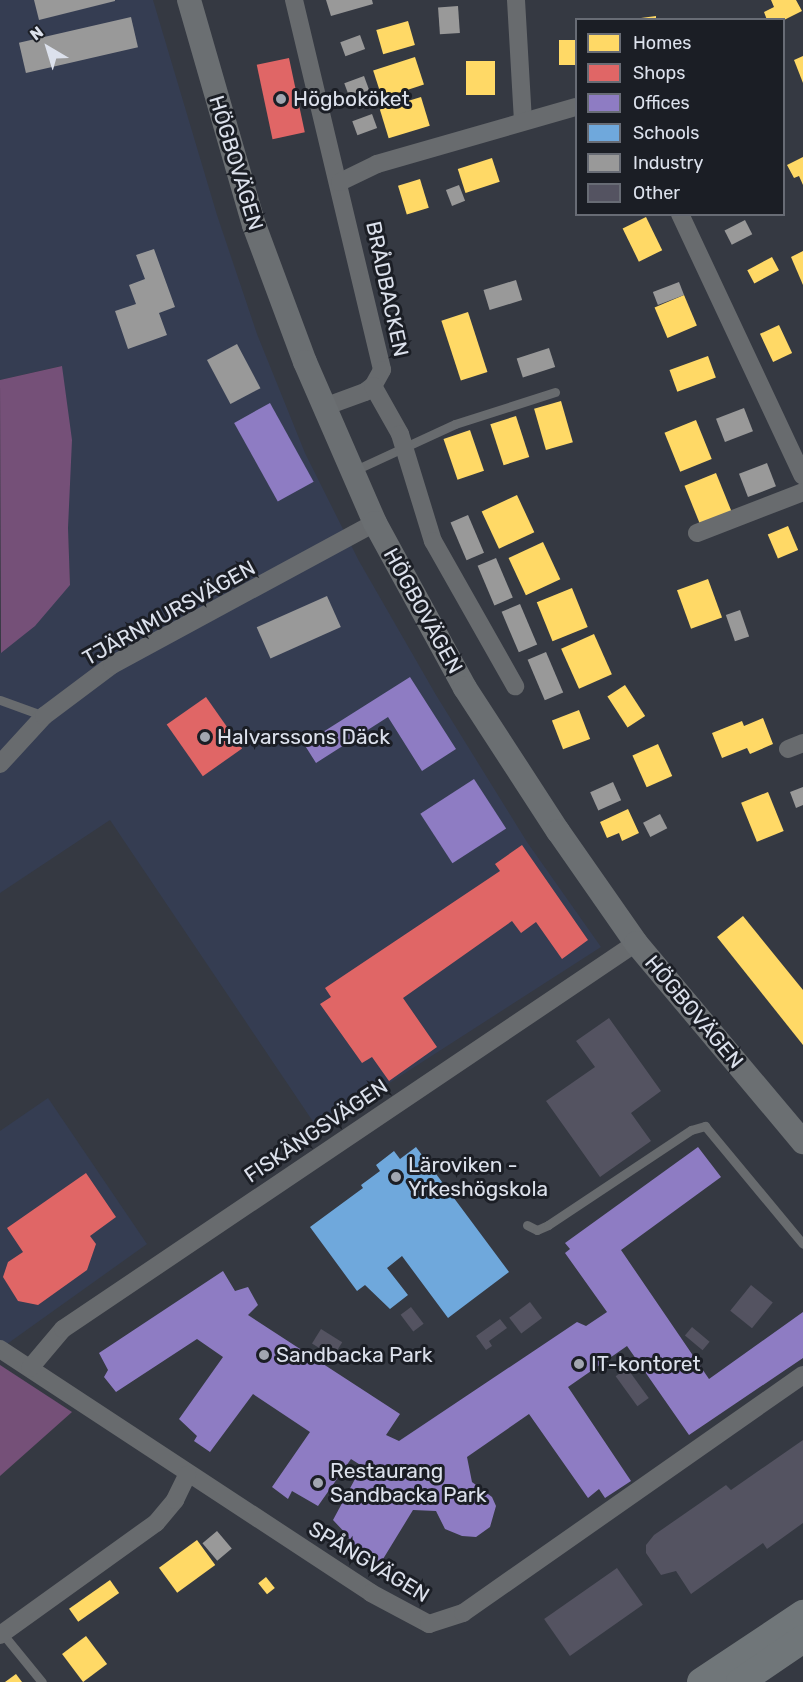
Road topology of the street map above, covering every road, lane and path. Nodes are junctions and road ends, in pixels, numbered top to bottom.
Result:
1 (189, 0) edge
2 (294, 0) edge
3 (516, 0) edge
4 (575, 107) edge
5 (523, 121) junction
6 (340, 182) junction
7 (681, 216) edge
8 (373, 386) junction
9 (555, 392) dead end
10 (324, 407) junction
11 (404, 448) junction
12 (351, 471) junction
13 (803, 476) edge
14 (803, 492) edge
15 (375, 523) junction
16 (697, 533) dead end
17 (515, 686) dead end
18 (0, 700) edge
19 (44, 716) junction
20 (0, 764) edge
21 (636, 943) junction
22 (803, 1142) edge
23 (527, 1225) dead end
24 (803, 1244) edge
25 (0, 1349) edge
26 (30, 1368) junction
27 (803, 1375) edge
28 (187, 1474) junction
29 (803, 1614) edge
30 (1, 1634) edge
31 (803, 1639) edge
32 (42, 1682) edge
33 (701, 1682) edge
34 (740, 1682) edge

1 - 10 main road, HÖGBOVÄGEN
2 - 6 street, BRÅDBACKEN
3 - 5 street
4 - 5 street
5 - 6 street
6 - 8 street, BRÅDBACKEN
7 - 13 street
8 - 10 street, BRÅDBACKEN
8 - 11 street
9 - 11 lane
10 - 12 main road, HÖGBOVÄGEN
11 - 12 lane
11 - 17 street
12 - 15 main road, HÖGBOVÄGEN
14 - 16 street
15 - 19 street, TJÄRNMURSVÄGEN
15 - 21 main road, HÖGBOVÄGEN
18 - 19 lane
19 - 20 street, TJÄRNMURSVÄGEN
21 - 22 main road, HÖGBOVÄGEN
21 - 26 street, FISKÄNGSVÄGEN
23 - 24 lane
25 - 26 street, SPÅNGVÄGEN
26 - 28 street, SPÅNGVÄGEN
27 - 28 street, SPÅNGVÄGEN
28 - 30 street
29 - 33 highway
30 - 32 lane
31 - 34 highway

